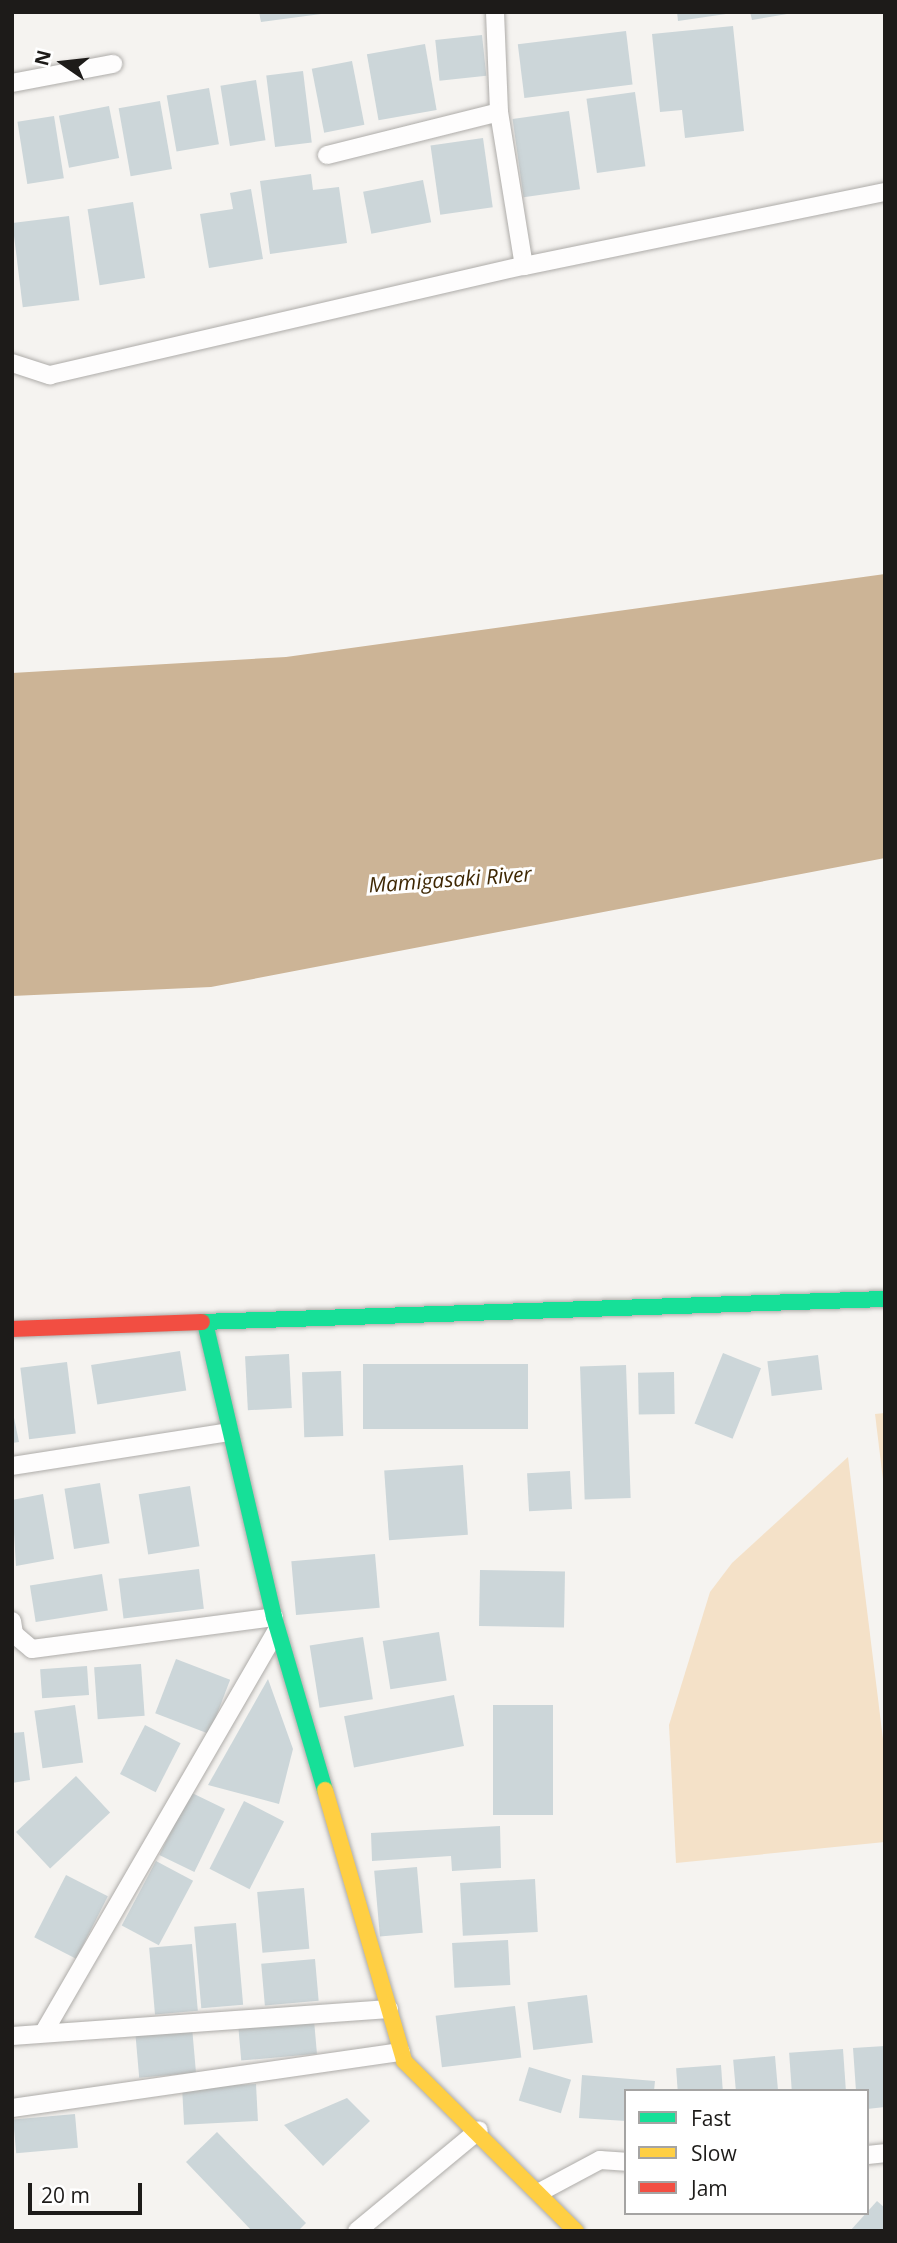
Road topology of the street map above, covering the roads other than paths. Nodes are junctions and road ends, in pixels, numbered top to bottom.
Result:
1 (495, 12) edge
2 (113, 64) dead end
3 (12, 83) edge
4 (499, 112) junction
5 (327, 155) dead end
6 (885, 192) edge
7 (524, 266) junction
8 (12, 363) edge
9 (885, 1299) edge
10 (206, 1327) junction
11 (12, 1329) edge
12 (229, 1432) junction
13 (12, 1466) edge
14 (12, 1621) edge
15 (276, 1623) junction
16 (389, 2009) junction
17 (44, 2032) junction
18 (12, 2036) edge
19 (401, 2052) junction
20 (12, 2108) edge
21 (480, 2130) junction
22 (624, 2162) edge
23 (540, 2192) junction
24 (358, 2231) edge
25 (576, 2231) edge

1 - 4 lane
2 - 3 lane
4 - 5 lane
4 - 7 lane
6 - 7 lane
7 - 8 lane
9 - 10 street
10 - 11 street
10 - 12 street
12 - 13 lane
12 - 15 street
14 - 15 lane
15 - 16 street
15 - 17 lane
16 - 17 lane
16 - 19 street
17 - 18 lane
19 - 20 lane
19 - 21 street
21 - 23 street
21 - 24 lane
22 - 23 lane
23 - 25 street

